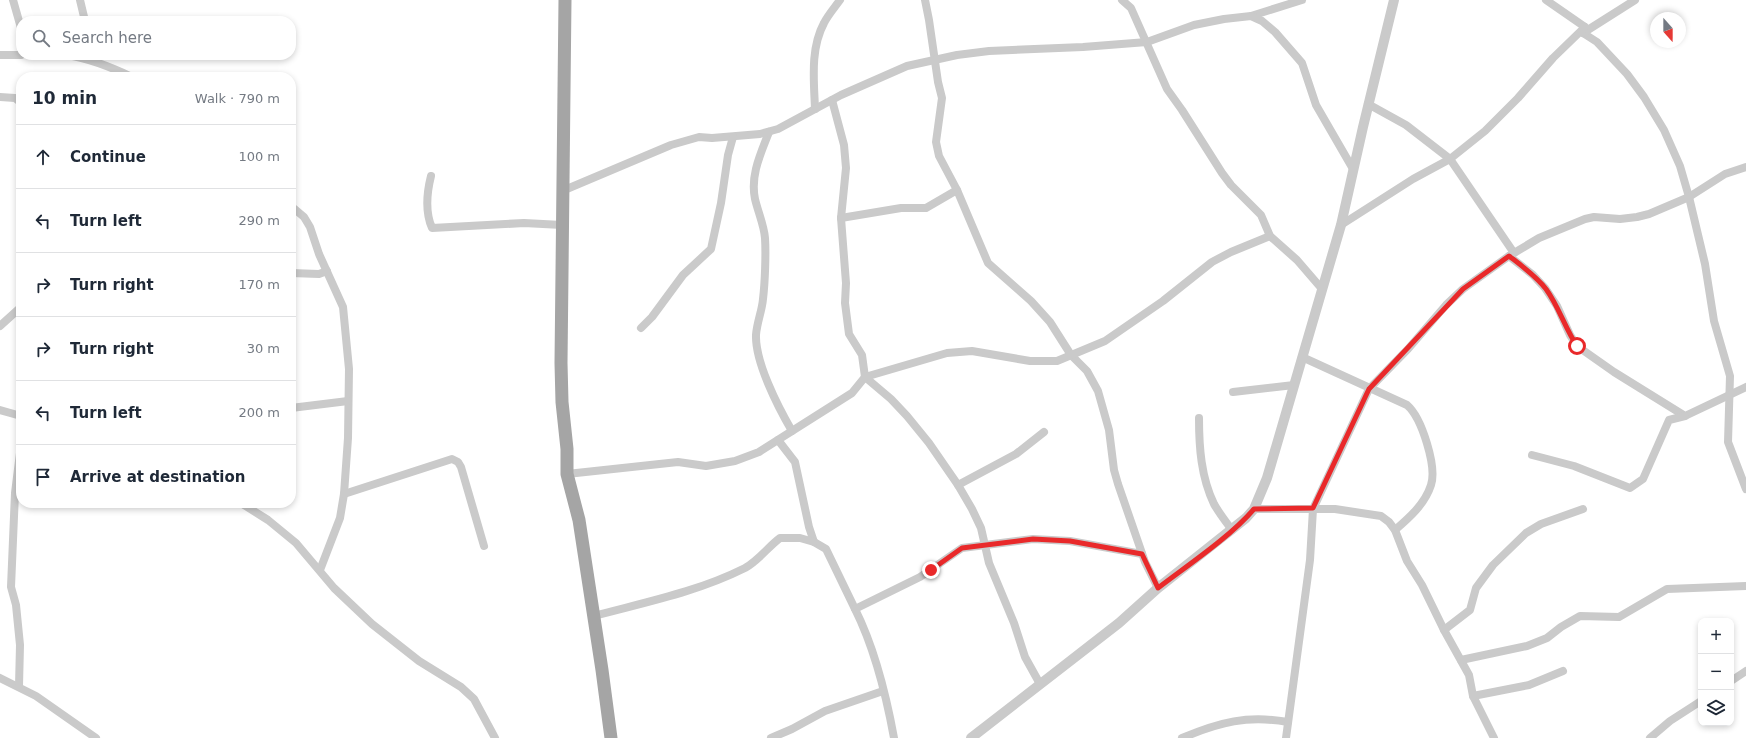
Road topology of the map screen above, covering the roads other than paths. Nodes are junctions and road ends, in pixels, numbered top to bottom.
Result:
1 (13, 0) edge
2 (80, 0) edge
3 (564, 0) edge
4 (840, 0) edge
5 (924, 0) edge
6 (1122, 0) edge
7 (1302, 0) edge
8 (1394, 0) edge
9 (1546, 0) edge
10 (1636, 0) edge
11 (18, 16) edge
12 (84, 16) edge
13 (1251, 16) junction
14 (1584, 30) junction
15 (1147, 42) junction
16 (16, 54) edge
17 (0, 55) edge
18 (936, 59) junction
19 (90, 60) edge
20 (121, 72) edge
21 (0, 97) edge
22 (16, 99) edge
23 (832, 100) junction
24 (1368, 104) junction
25 (815, 109) junction
26 (770, 132) junction
27 (733, 137) junction
28 (1450, 158) junction
29 (1746, 167) edge
30 (1353, 169) junction
31 (431, 176) dead end
32 (957, 190) junction
33 (562, 191) junction
34 (1689, 196) junction
35 (296, 210) edge
36 (841, 218) junction
37 (562, 224) junction
38 (1341, 226) junction
39 (1270, 236) junction
40 (1511, 254) junction
41 (328, 271) junction
42 (296, 273) edge
43 (1322, 289) junction
44 (16, 312) edge
45 (0, 326) edge
46 (641, 328) dead end
47 (1071, 355) junction
48 (1302, 357) junction
49 (865, 377) junction
50 (1294, 385) junction
51 (1746, 387) edge
52 (1369, 389) junction
53 (1233, 392) dead end
54 (1729, 396) junction
55 (348, 401) junction
56 (296, 407) edge
57 (0, 410) edge
58 (16, 415) edge
59 (1685, 416) junction
60 (1198, 418) dead end
61 (792, 431) junction
62 (1044, 432) dead end
63 (778, 440) junction
64 (1532, 455) dead end
65 (567, 474) junction
66 (16, 485) edge
67 (958, 485) junction
68 (1746, 489) edge
69 (344, 494) junction
70 (249, 508) edge
71 (1313, 508) junction
72 (1254, 509) junction
73 (1583, 509) dead end
74 (1232, 530) junction
75 (1395, 530) junction
76 (814, 542) junction
77 (985, 545) junction
78 (484, 546) dead end
79 (1142, 554) junction
80 (320, 570) junction
81 (1746, 586) edge
82 (1158, 588) junction
83 (855, 609) junction
84 (594, 616) junction
85 (1444, 630) junction
86 (1461, 660) junction
87 (1563, 671) dead end
88 (1746, 671) edge
89 (0, 678) edge
90 (1734, 679) edge
91 (1040, 684) junction
92 (18, 686) junction
93 (883, 691) junction
94 (1473, 696) junction
95 (1698, 703) edge
96 (1288, 722) junction
97 (96, 738) edge
98 (495, 738) edge
99 (611, 738) edge
100 (771, 738) edge
101 (894, 738) edge
102 (971, 738) edge
103 (1182, 738) edge
104 (1286, 738) edge
105 (1494, 738) edge
106 (1650, 738) edge

1 - 11 street
2 - 12 street
3 - 33 main road
4 - 25 street
5 - 18 street
6 - 15 street
7 - 13 street
8 - 24 street
9 - 14 street
10 - 14 street
13 - 15 street
13 - 30 street
14 - 28 street
14 - 34 street
15 - 18 street
15 - 39 street
16 - 17 street
18 - 23 street
18 - 32 street
19 - 20 street
21 - 22 street
23 - 25 street
23 - 36 street
24 - 28 street
24 - 30 street
25 - 26 street
26 - 27 street
26 - 61 street
27 - 33 street
27 - 46 street
28 - 38 street
28 - 40 street
29 - 34 street
30 - 38 street
31 - 37 street
32 - 36 street
32 - 47 street
33 - 37 main road
34 - 40 street
34 - 54 street
35 - 41 street
36 - 49 street
37 - 65 main road
38 - 43 street
39 - 43 street
39 - 47 street
40 - 52 street
40 - 59 street
41 - 42 street
41 - 55 street
43 - 48 street
44 - 45 street
47 - 49 street
47 - 79 street
48 - 50 street
48 - 52 street
49 - 61 street
49 - 67 street
50 - 53 street
50 - 72 street
51 - 54 street
52 - 71 street
52 - 75 street
54 - 59 street
54 - 68 street
55 - 56 street
55 - 69 street
57 - 58 street
59 - 64 street
60 - 74 street
61 - 63 street
62 - 67 street
63 - 65 street
63 - 76 street
65 - 84 main road
66 - 92 street
67 - 77 street
69 - 78 street
69 - 80 street
70 - 80 street
71 - 72 street
71 - 75 street
71 - 96 street
72 - 74 street
73 - 85 street
74 - 82 street
75 - 85 street
76 - 83 street
76 - 84 street
77 - 79 street
77 - 83 street
77 - 91 street
79 - 82 street
80 - 98 street
81 - 86 street
82 - 91 street
83 - 93 street
84 - 99 main road
85 - 86 street
86 - 94 street
87 - 94 street
88 - 90 street
89 - 92 street
91 - 102 street
92 - 97 street
93 - 100 street
93 - 101 street
94 - 105 street
95 - 106 street
96 - 103 street
96 - 104 street

